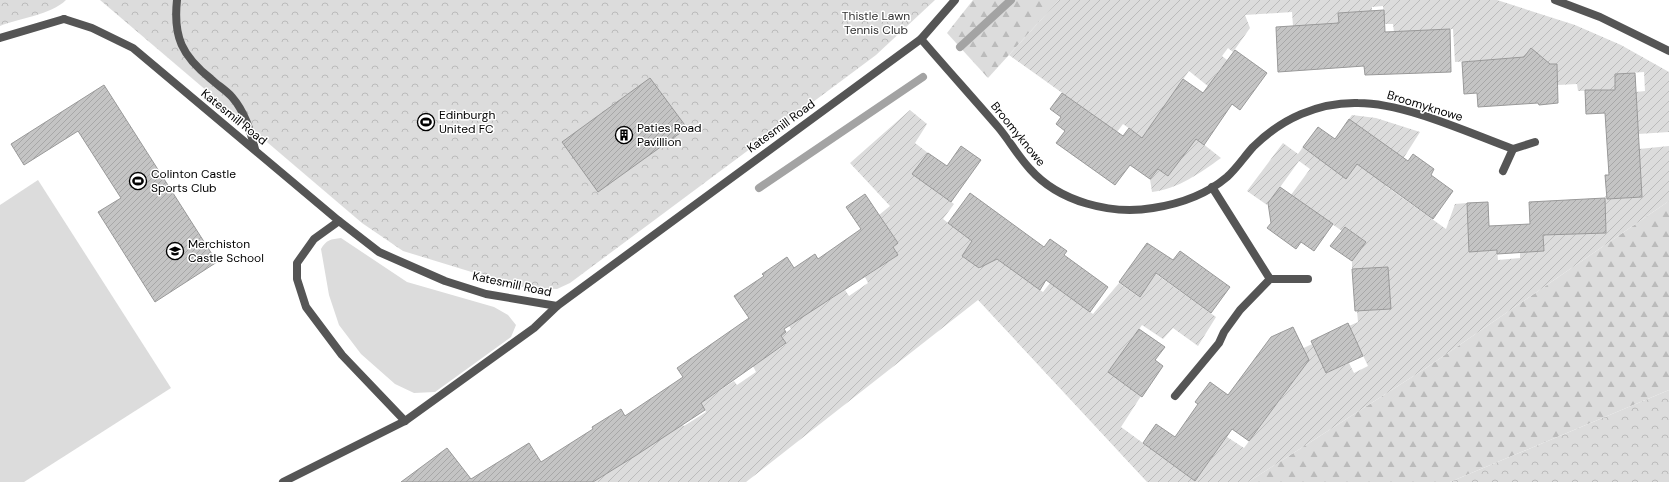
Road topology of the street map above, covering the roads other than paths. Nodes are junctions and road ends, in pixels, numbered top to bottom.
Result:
1 (177, 0) edge
2 (954, 0) edge
3 (1555, 0) edge
4 (0, 38) edge
5 (921, 38) junction
6 (1669, 51) edge
7 (1535, 142) dead end
8 (255, 149) junction
9 (1513, 149) junction
10 (1503, 171) dead end
11 (1212, 188) junction
12 (339, 221) junction
13 (1270, 280) junction
14 (1308, 280) dead end
15 (558, 306) junction
16 (1175, 396) dead end
17 (405, 421) junction
18 (283, 482) edge

1 - 8 street
2 - 5 street, Katesmill Road
3 - 6 street
4 - 8 street, Katesmill Road
5 - 11 street, Broomyknowe
5 - 15 street, Katesmill Road
7 - 9 street
8 - 12 street, Katesmill Road
9 - 10 street
9 - 11 street, Broomyknowe
11 - 13 street
12 - 15 street, Katesmill Road
12 - 17 street
13 - 14 street
13 - 16 street
15 - 17 street
17 - 18 street

